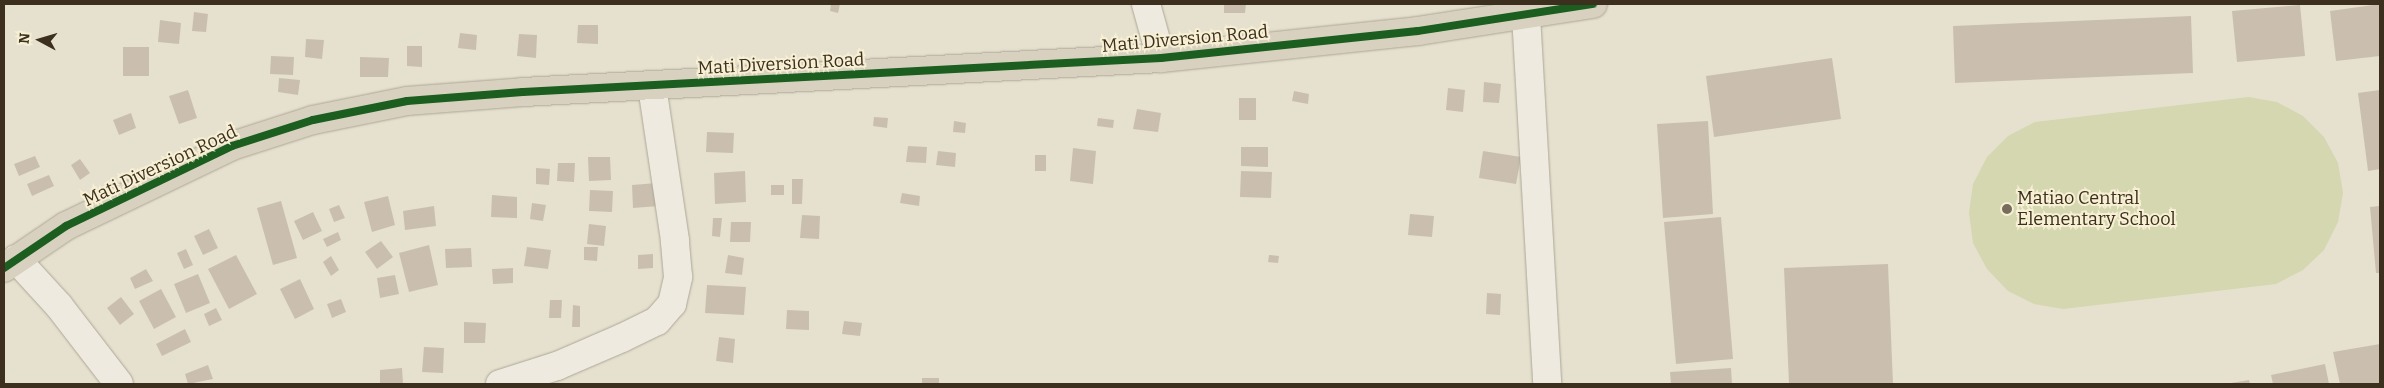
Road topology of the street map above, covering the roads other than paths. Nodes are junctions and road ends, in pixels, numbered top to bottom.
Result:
1 (1146, 4) edge
2 (1593, 4) edge
3 (1526, 15) junction
4 (1161, 58) junction
5 (652, 86) junction
6 (10, 263) edge
7 (119, 384) edge
8 (500, 384) edge
9 (1547, 384) edge

1 - 4 street
2 - 3 highway, Mati Diversion Road
3 - 4 highway, Mati Diversion Road
3 - 9 street
4 - 5 highway, Mati Diversion Road
5 - 6 highway, Mati Diversion Road
5 - 8 street
6 - 7 street

